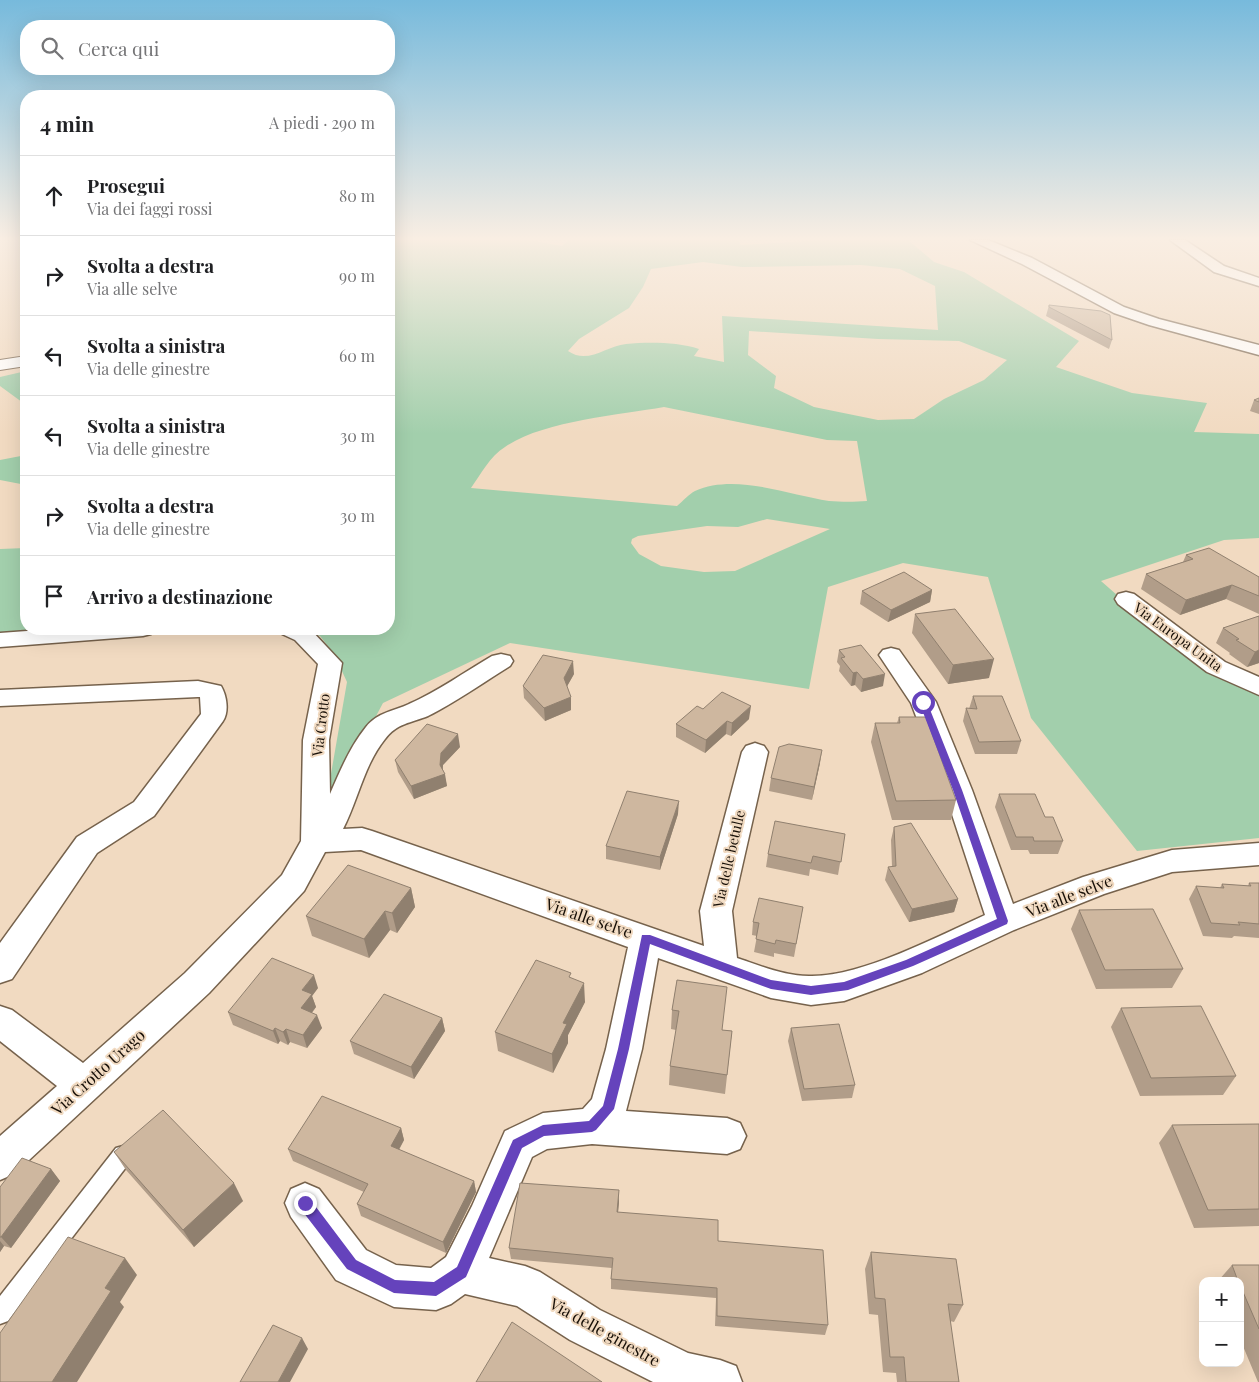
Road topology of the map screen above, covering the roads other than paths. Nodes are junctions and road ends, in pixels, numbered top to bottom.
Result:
1 (1109, 304) edge
2 (1259, 350) edge
3 (20, 362) edge
4 (0, 365) edge
5 (1126, 599) dead end
6 (65, 635) edge
7 (303, 635) edge
8 (0, 640) edge
9 (891, 655) dead end
10 (502, 660) dead end
11 (1259, 687) edge
12 (0, 698) edge
13 (755, 752) dead end
14 (316, 841) junction
15 (1259, 854) edge
16 (1003, 921) junction
17 (646, 938) junction
18 (722, 967) junction
19 (0, 969) edge
20 (0, 1021) edge
21 (84, 1085) junction
22 (592, 1126) junction
23 (727, 1136) dead end
24 (123, 1154) edge
25 (0, 1161) edge
26 (305, 1203) dead end
27 (461, 1272) junction
28 (0, 1313) edge
29 (720, 1382) edge

1 - 2 street
3 - 4 street
5 - 11 street, Via Europa Unita
6 - 8 street
7 - 14 street, Via Crotto
9 - 16 street
10 - 14 street, Via Crotto Urago
12 - 19 street
13 - 18 street, Via delle betulle
14 - 17 street, Via alle selve
14 - 21 street, Via Crotto Urago
15 - 16 street, Via alle selve
16 - 18 street, Via alle selve
17 - 18 street, Via alle selve
17 - 22 street
20 - 21 street
21 - 25 street, Via Crotto Urago
22 - 23 street
22 - 27 street
24 - 28 lane
26 - 27 street
27 - 29 street, Via delle ginestre

